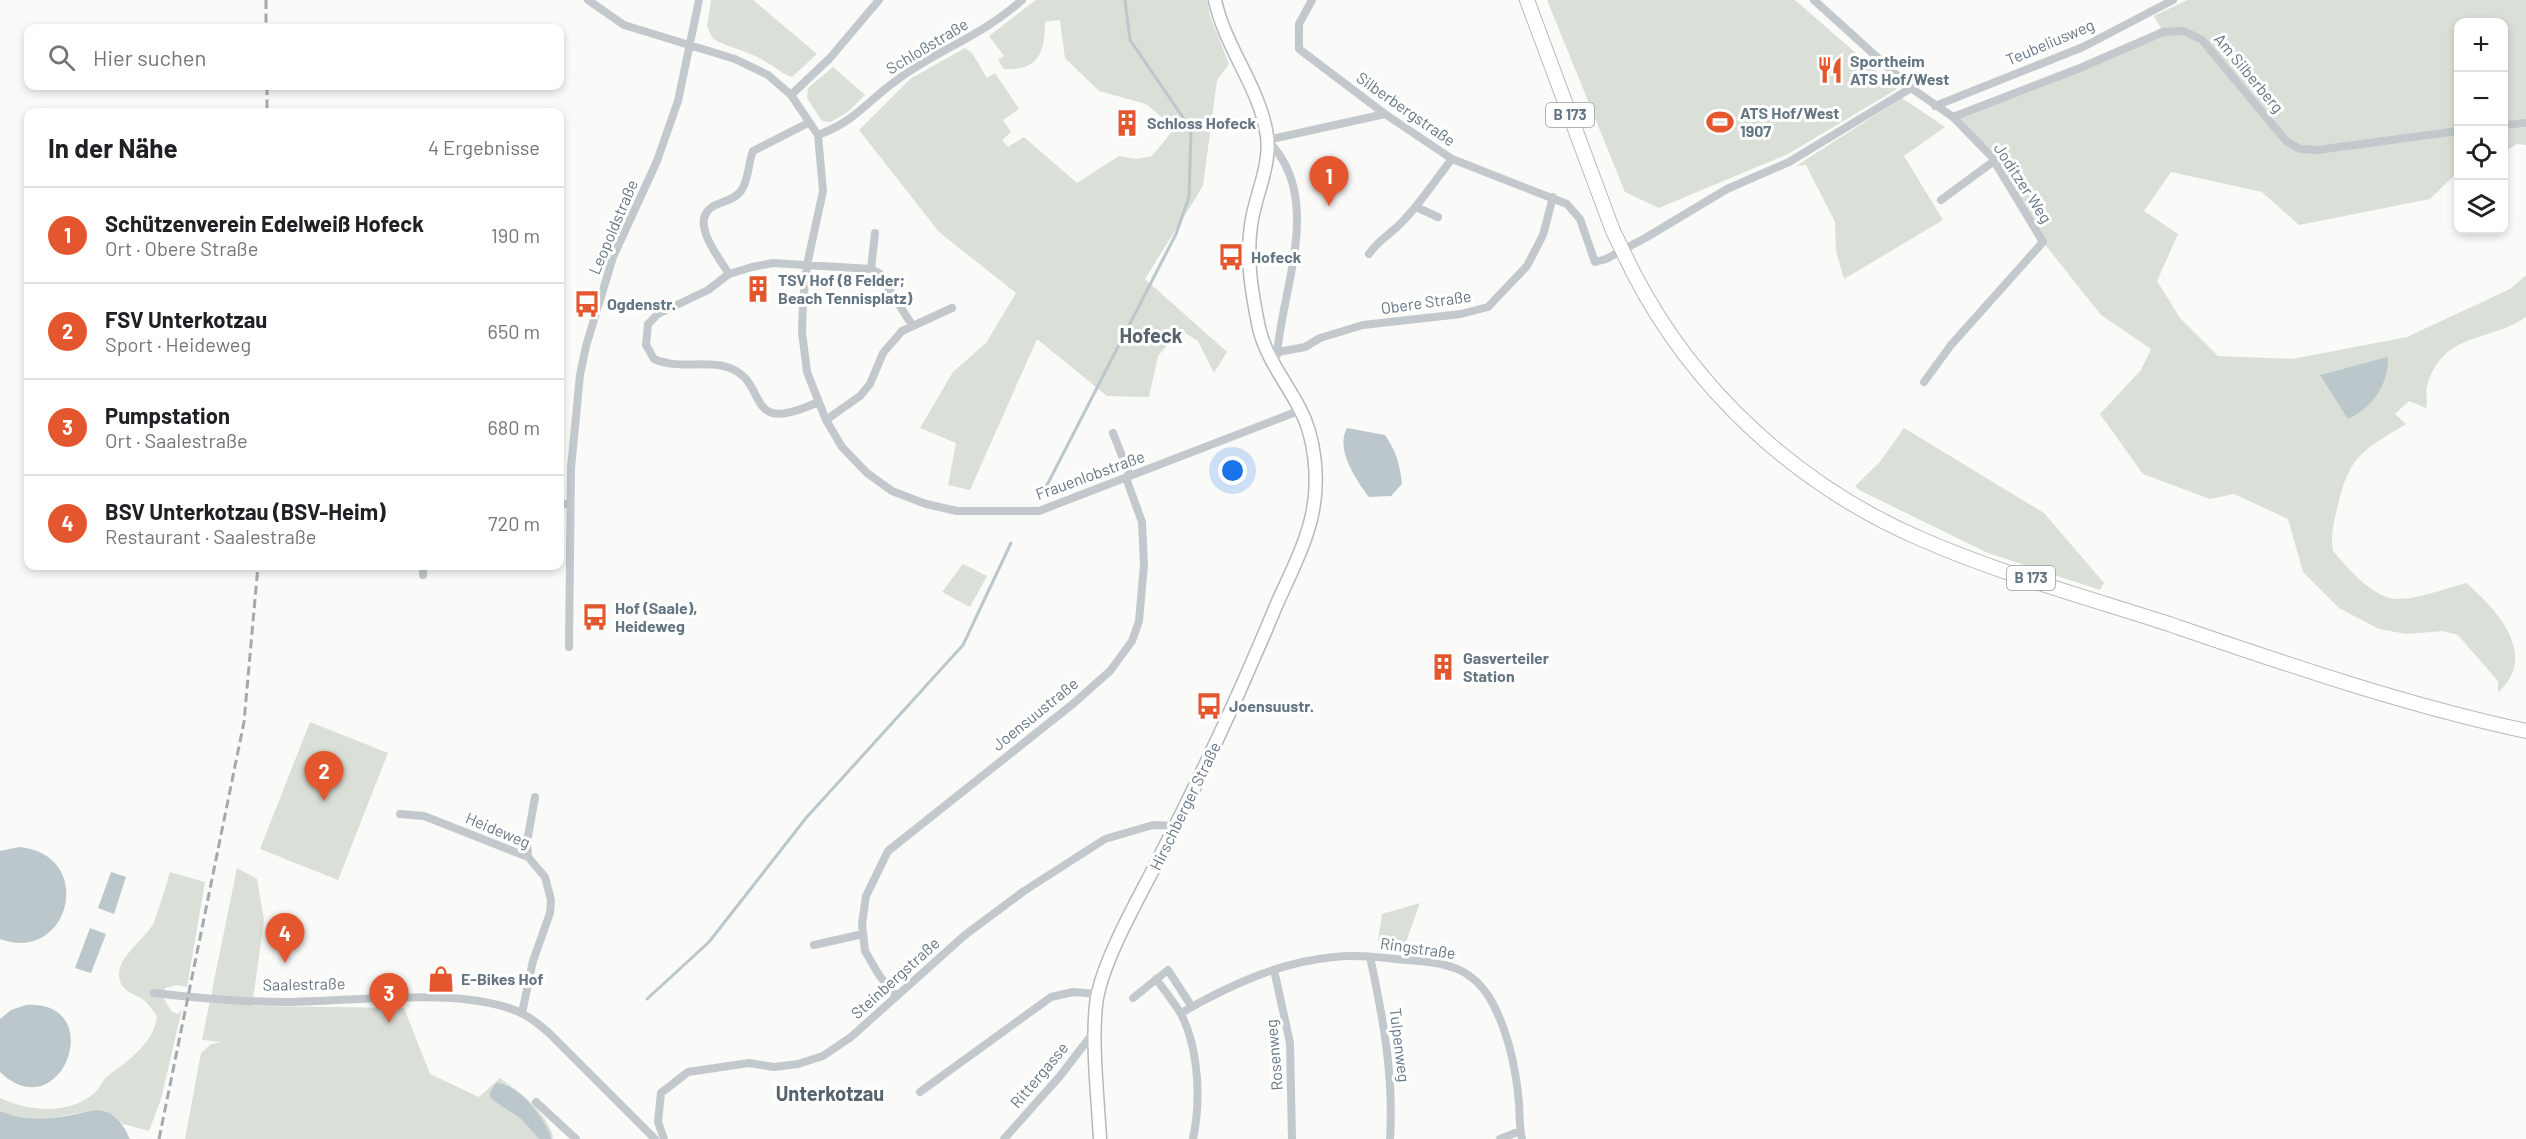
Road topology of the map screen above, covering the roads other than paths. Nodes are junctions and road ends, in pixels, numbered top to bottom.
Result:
1 (588, 0) edge
2 (699, 0) edge
3 (879, 0) edge
4 (1022, 0) edge
5 (1215, 0) edge
6 (1312, 0) edge
7 (1527, 0) edge
8 (1814, 0) edge
9 (2173, 0) edge
10 (692, 45) junction
11 (1911, 88) junction
12 (791, 94) junction
13 (1935, 106) junction
14 (1385, 114) junction
15 (1953, 117) junction
16 (808, 123) junction
17 (2526, 123) edge
18 (2508, 125) edge
19 (2454, 132) edge
20 (818, 135) junction
21 (1267, 140) junction
22 (1452, 159) junction
23 (1994, 161) junction
24 (1553, 197) junction
25 (1941, 200) dead end
26 (1416, 207) junction
27 (1438, 217) dead end
28 (875, 233) dead end
29 (1369, 254) dead end
30 (807, 266) junction
31 (871, 269) junction
32 (729, 274) junction
33 (952, 308) dead end
34 (912, 325) junction
35 (1278, 352) junction
36 (1276, 371) junction
37 (1924, 382) dead end
38 (818, 402) junction
39 (1301, 410) junction
40 (826, 420) junction
41 (1113, 434) dead end
42 (1128, 477) junction
43 (564, 504) edge
44 (569, 504) junction
45 (569, 647) dead end
46 (2526, 731) edge
47 (535, 797) dead end
48 (400, 814) dead end
49 (1176, 826) junction
50 (528, 857) junction
51 (863, 934) junction
52 (814, 945) dead end
53 (1370, 957) junction
54 (1274, 970) junction
55 (1156, 979) junction
56 (154, 993) dead end
57 (1097, 994) junction
58 (897, 996) junction
59 (1133, 998) dead end
60 (1192, 1007) junction
61 (522, 1013) junction
62 (1181, 1013) junction
63 (1094, 1031) junction
64 (920, 1092) dead end
65 (536, 1102) dead end
66 (1521, 1135) edge
67 (576, 1139) edge
68 (655, 1139) edge
69 (664, 1139) edge
70 (1004, 1139) edge
71 (1100, 1139) edge
72 (1193, 1139) edge
73 (1292, 1139) edge
74 (1390, 1139) edge
75 (1500, 1139) edge

1 - 10 street
2 - 10 street, Leopoldstraße
3 - 12 street
4 - 20 street, Schloßstraße
5 - 21 main road, Hirschberger Straße
6 - 14 street, Silberbergstraße
7 - 46 main road, B 173, bridge
8 - 11 street, Joditzer Weg
9 - 13 street, Teubeliusweg
10 - 12 street
10 - 44 street, Leopoldstraße
11 - 13 street, Joditzer Weg
11 - 24 street, Silberbergstraße
12 - 16 street
13 - 15 street, Joditzer Weg
14 - 21 street
14 - 22 street, Silberbergstraße
15 - 19 street, Am Silberberg
15 - 23 street, Joditzer Weg
16 - 20 street
16 - 32 street
17 - 18 street
20 - 30 street, Frauenlobstraße
21 - 35 street
21 - 36 main road, Hirschberger Straße
22 - 24 street, Silberbergstraße
22 - 26 street
23 - 25 street
23 - 37 street, Joditzer Weg
24 - 35 street, Obere Straße
26 - 27 street
26 - 29 street
28 - 31 street
30 - 31 street
30 - 32 street
30 - 38 street, Frauenlobstraße
31 - 34 street
32 - 38 street
33 - 34 street
34 - 40 street
35 - 36 street
36 - 39 main road, Hirschberger Straße
38 - 40 street, Frauenlobstraße
39 - 42 street, Frauenlobstraße
39 - 49 main road, Hirschberger Straße
40 - 42 street, Frauenlobstraße
41 - 42 street, Joensuustraße
42 - 51 street, Joensuustraße
43 - 44 street
44 - 45 street, Leopoldstraße
47 - 50 street
48 - 50 street, Heideweg
49 - 57 main road, Hirschberger Straße
49 - 58 street, Steinbergstraße
50 - 61 street, Heideweg
51 - 52 street
51 - 58 street, Joensuustraße
53 - 54 street, Ringstraße
53 - 66 street, Ringstraße
53 - 74 street, Tulpenweg
54 - 60 street, Ringstraße
54 - 73 street, Rosenweg
55 - 59 street
55 - 60 street
55 - 62 street
56 - 61 street, Saalestraße
57 - 63 main road, Hirschberger Straße
57 - 64 street
58 - 69 street, Steinbergstraße
60 - 62 street, Ringstraße
61 - 68 street, Saalestraße
62 - 72 street
63 - 70 street, Rittergasse
63 - 71 main road, Hirschberger Straße
65 - 67 street
66 - 75 street

